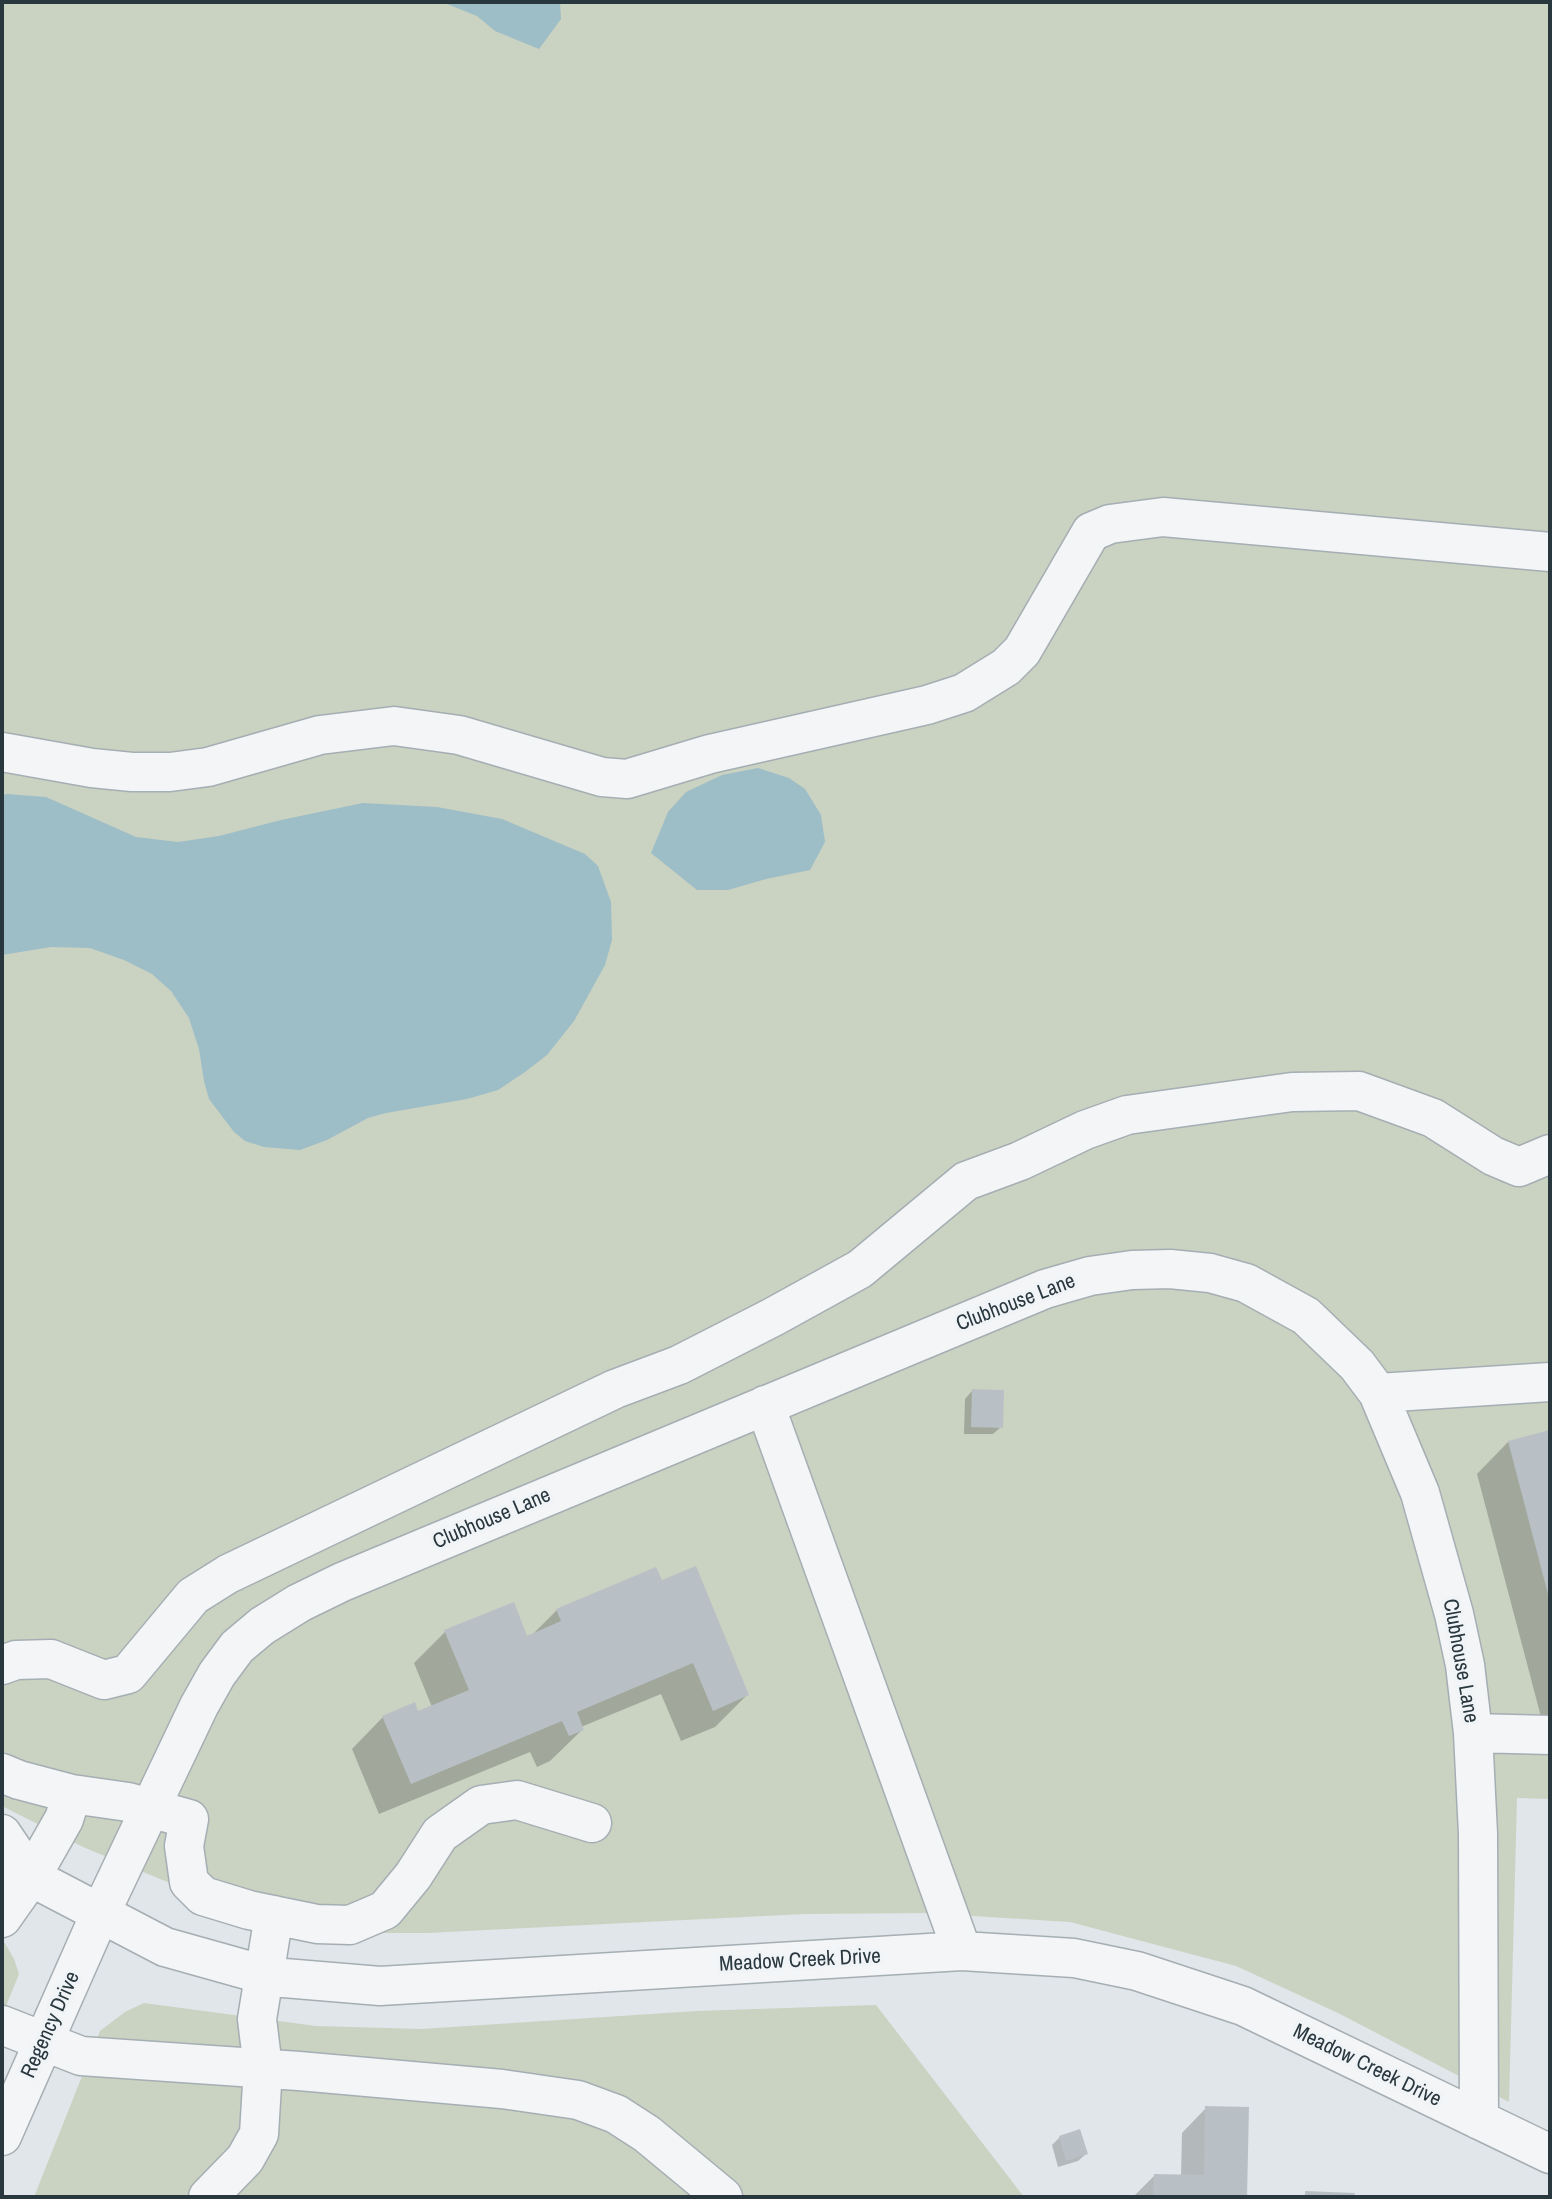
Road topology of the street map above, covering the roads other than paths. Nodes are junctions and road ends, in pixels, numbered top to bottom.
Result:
1 (1550, 552) edge
2 (2, 752) edge
3 (1550, 1154) edge
4 (1550, 1382) edge
5 (1378, 1393) junction
6 (765, 1405) junction
7 (2, 1665) edge
8 (1473, 1733) junction
9 (1550, 1735) edge
10 (2, 1773) edge
11 (72, 1794) junction
12 (150, 1807) junction
13 (592, 1823) dead end
14 (2, 1834) edge
15 (16, 1877) edge
16 (100, 1914) junction
17 (274, 1915) junction
18 (2, 1918) edge
19 (962, 1951) junction
20 (263, 1974) junction
21 (2, 2025) edge
22 (44, 2041) junction
23 (262, 2068) junction
24 (1479, 2120) junction
25 (2, 2136) edge
26 (1550, 2154) edge
27 (208, 2197) edge
28 (723, 2197) edge

1 - 2 street
3 - 7 street
4 - 5 street
5 - 6 street, Clubhouse Lane
5 - 8 street, Clubhouse Lane
6 - 12 street, Clubhouse Lane
6 - 19 street
8 - 9 street
8 - 24 street, Clubhouse Lane
10 - 11 street
11 - 12 street
11 - 15 street
12 - 16 street, Clubhouse Lane
12 - 17 street
13 - 17 street
14 - 15 street, Meadow Creek Drive
15 - 16 street, Meadow Creek Drive
15 - 18 street
16 - 20 street, Meadow Creek Drive
16 - 22 street, Regency Drive
17 - 20 street
19 - 20 street, Meadow Creek Drive
19 - 24 street, Meadow Creek Drive
20 - 23 street
21 - 22 street
22 - 23 street
22 - 25 street, Regency Drive
23 - 27 street
23 - 28 street
24 - 26 street, Meadow Creek Drive

